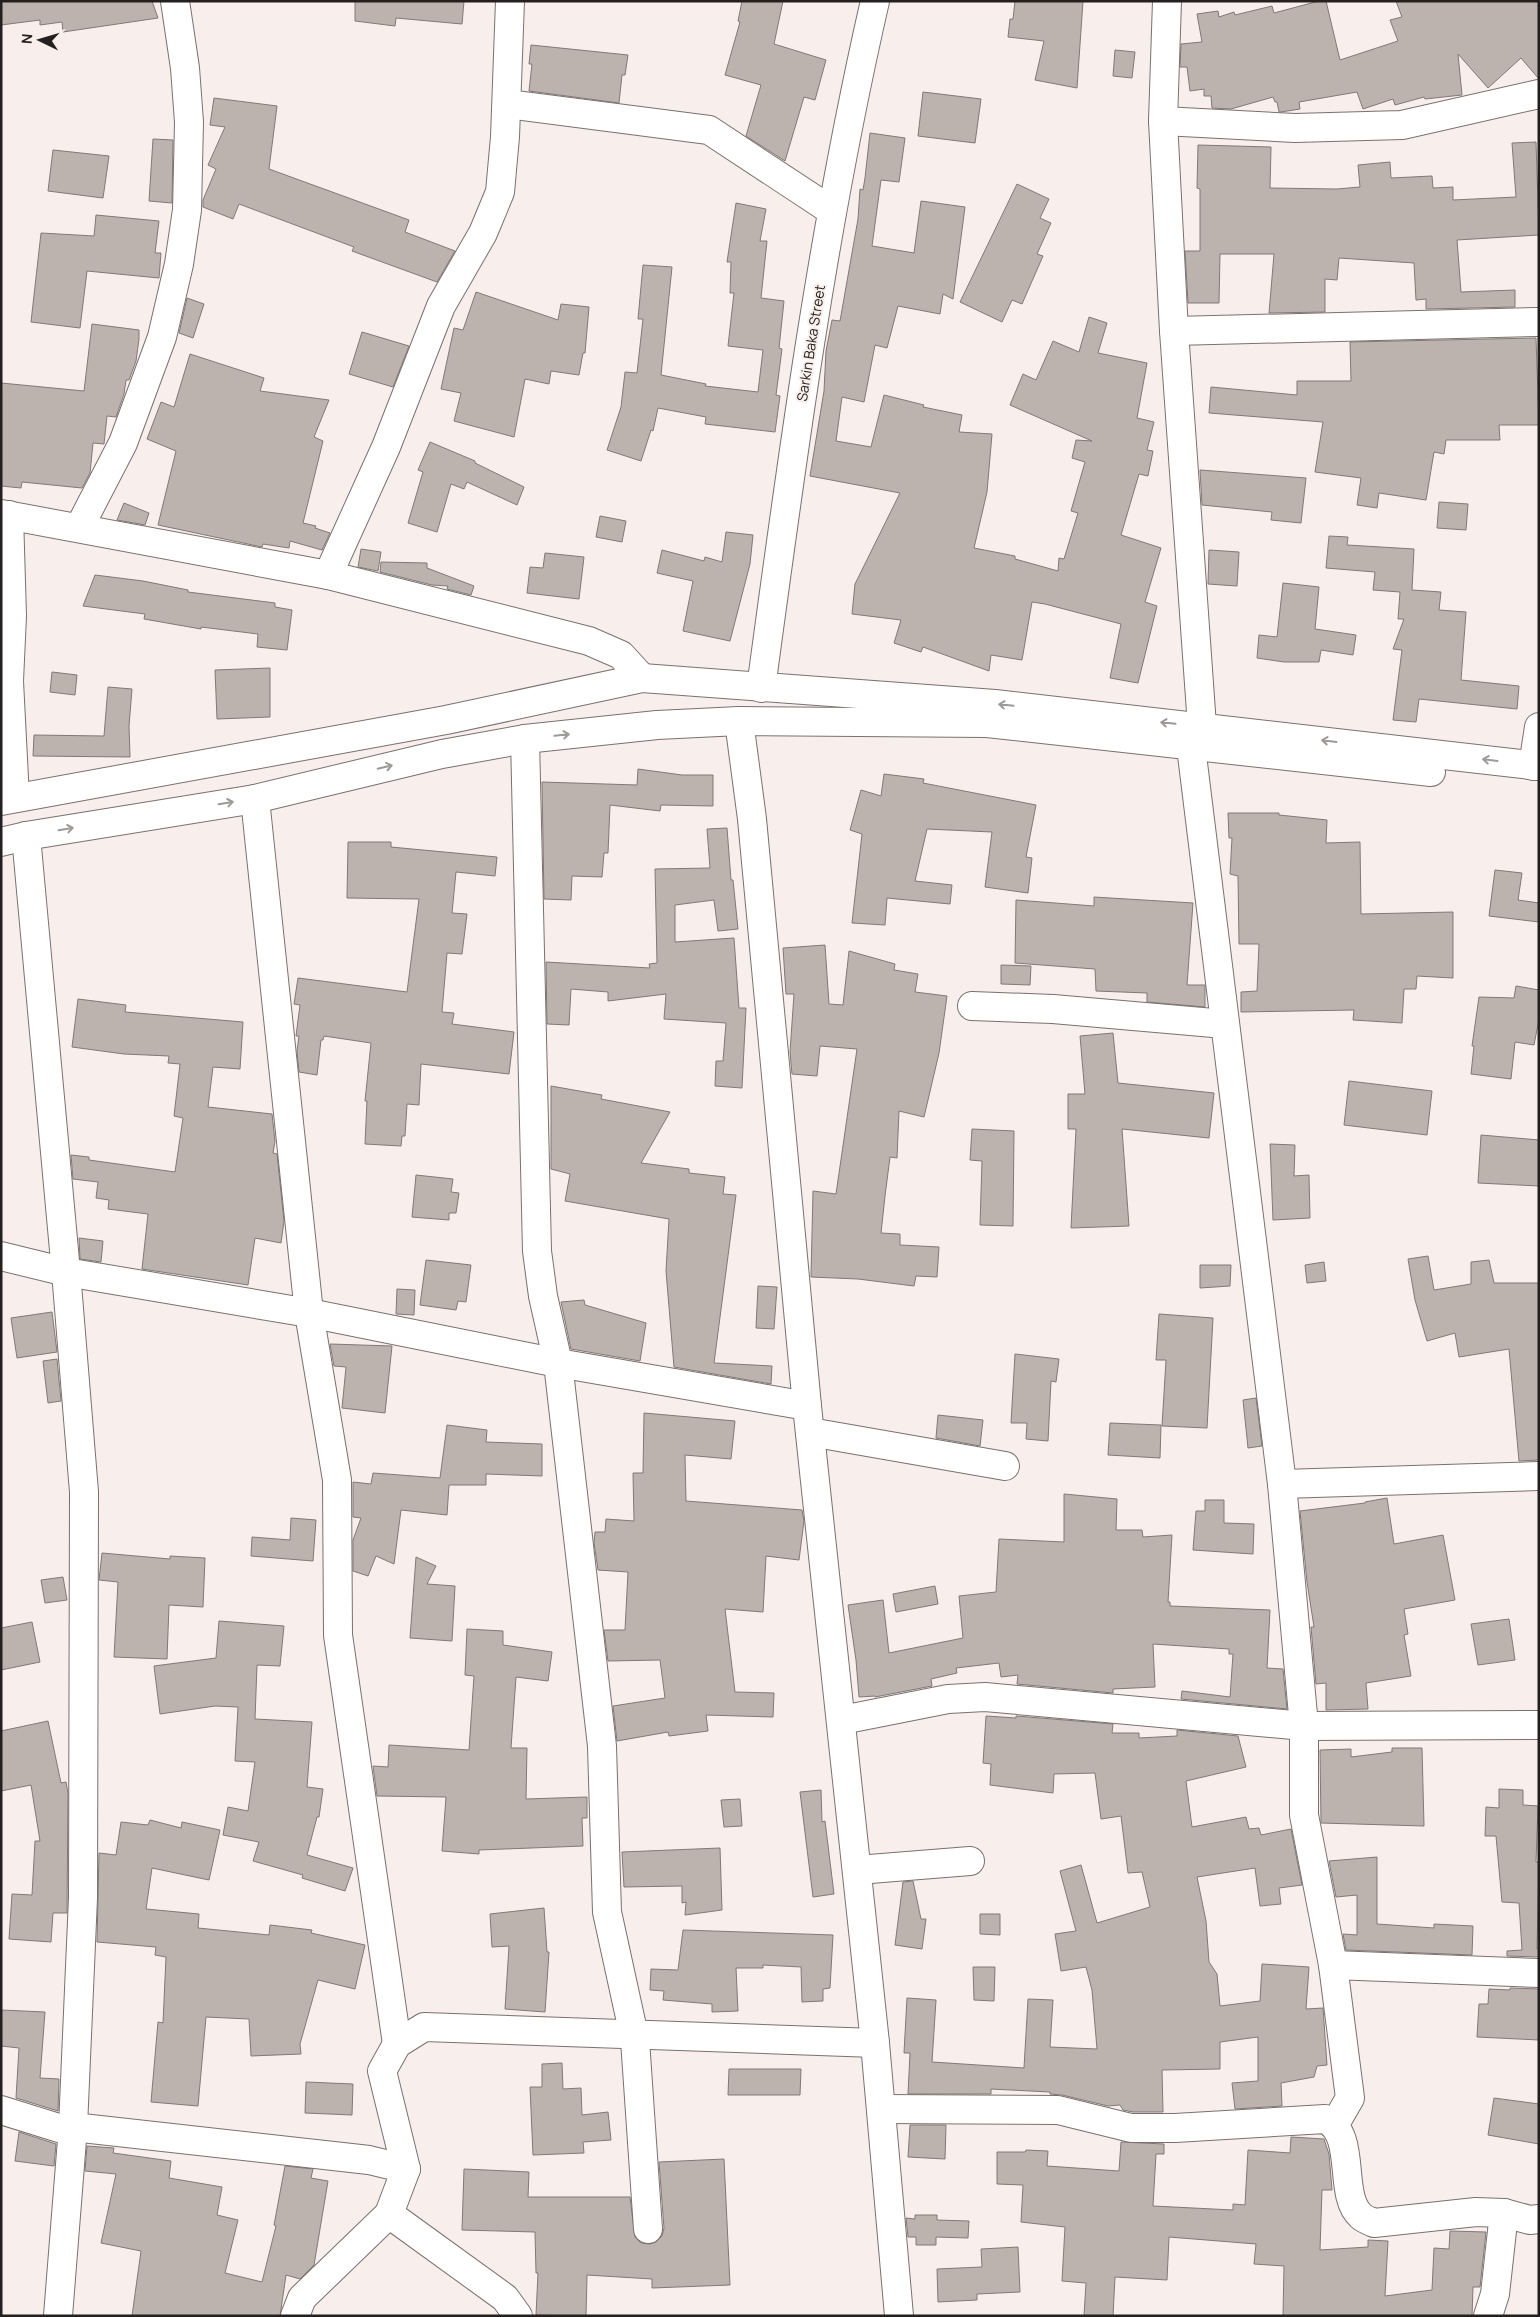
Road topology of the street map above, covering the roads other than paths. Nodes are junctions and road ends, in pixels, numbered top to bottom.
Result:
1 (174, 1) edge
2 (510, 1) edge
3 (875, 1) edge
4 (1167, 1) edge
5 (1539, 94) edge
6 (506, 104) junction
7 (1163, 121) junction
8 (832, 211) junction
9 (1539, 322) edge
10 (1174, 331) junction
11 (5, 514) edge
12 (79, 528) junction
13 (328, 575) junction
14 (642, 678) junction
15 (761, 688) junction
16 (739, 721) junction
17 (1539, 726) edge
18 (1196, 736) junction
19 (525, 739) junction
20 (1537, 771) edge
21 (255, 798) junction
22 (8, 799) edge
23 (13, 839) edge
24 (972, 1006) dead end
25 (1225, 1024) junction
26 (1, 1256) edge
27 (66, 1272) junction
28 (308, 1313) junction
29 (558, 1363) junction
30 (808, 1419) junction
31 (1004, 1466) dead end
32 (1539, 1476) edge
33 (1282, 1484) junction
34 (842, 1720) junction
35 (1539, 1725) edge
36 (1304, 1726) junction
37 (970, 1861) dead end
38 (857, 1870) junction
39 (1332, 1965) junction
40 (1539, 1973) edge
41 (633, 2034) junction
42 (875, 2043) junction
43 (397, 2044) junction
44 (881, 2109) junction
45 (1, 2110) edge
46 (1335, 2124) junction
47 (73, 2127) junction
48 (406, 2169) junction
49 (1504, 2213) junction
50 (389, 2214) junction
51 (1539, 2220) edge
52 (648, 2229) dead end
53 (58, 2316) edge
54 (295, 2316) edge
55 (518, 2316) edge
56 (899, 2316) edge
57 (1488, 2316) edge

1 - 12 street
2 - 6 street
3 - 8 street, Sarkin Baka Street
4 - 7 street
5 - 7 street
6 - 8 street
6 - 13 street
7 - 10 street
8 - 15 street, Sarkin Baka Street
9 - 10 street
10 - 18 street
11 - 12 street
11 - 22 street
12 - 13 street
13 - 14 street
14 - 15 street
14 - 22 street
18 -> 15 street
16 - 18 street
19 -> 16 street
16 - 30 street
17 - 20 street
18 - 20 street
18 - 25 street
21 -> 19 street
19 - 29 street
23 -> 21 street
21 - 28 street
22 - 23 street
23 - 27 street
24 - 25 street
25 - 33 street
26 - 27 street
27 - 28 street
27 - 47 street
28 - 29 street
28 - 43 street
29 - 30 street
29 - 41 street
30 - 31 street
30 - 34 street
32 - 33 street
33 - 36 street
34 - 36 street
34 - 38 street
35 - 36 street
36 - 39 street
37 - 38 street
38 - 42 street
39 - 40 street
39 - 46 street
41 - 42 street
41 - 43 street
41 - 52 street
42 - 44 street
43 - 48 street
44 - 46 street
44 - 56 street
45 - 47 street
46 - 49 street
47 - 48 street
47 - 53 street
48 - 50 street
49 - 51 street
49 - 57 street
50 - 54 street
50 - 55 street

